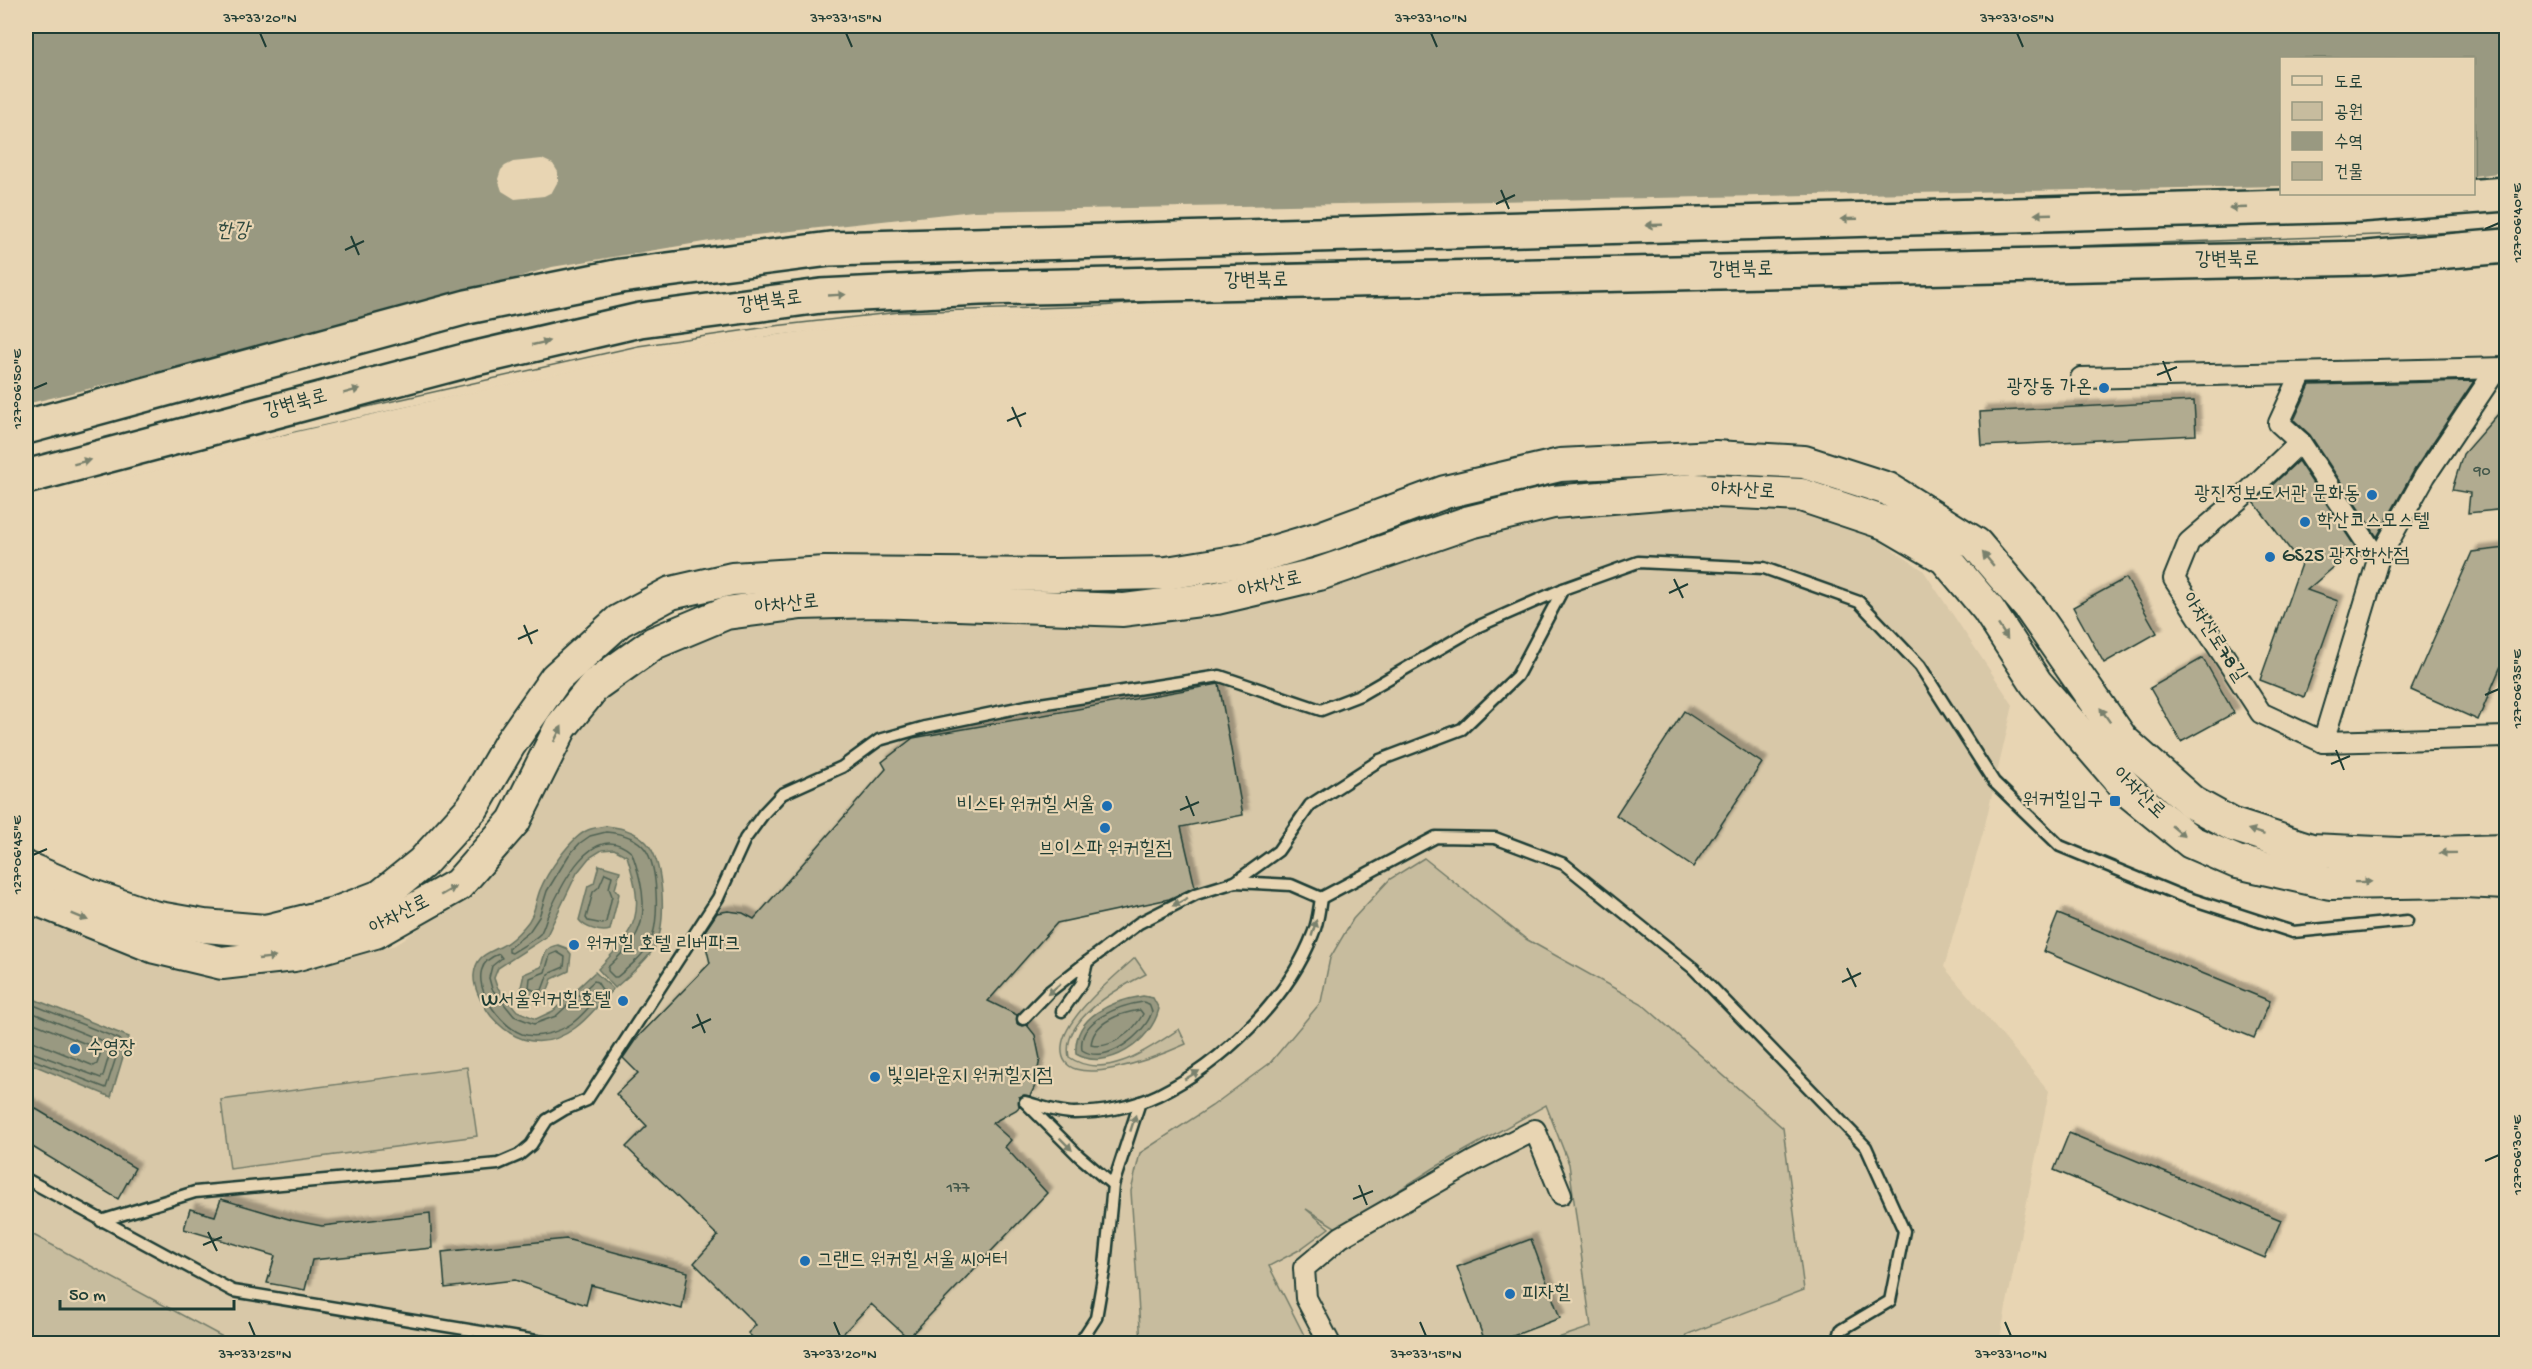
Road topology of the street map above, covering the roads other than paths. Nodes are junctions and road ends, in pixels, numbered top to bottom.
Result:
1 (2506, 194) edge
2 (2506, 246) edge
3 (2501, 369) edge
4 (2301, 375) junction
5 (2081, 378) dead end
6 (26, 427) edge
7 (2300, 442) junction
8 (26, 477) edge
9 (2378, 560) junction
10 (1563, 589) junction
11 (2506, 737) edge
12 (2323, 742) junction
13 (2506, 851) edge
14 (26, 868) edge
15 (1235, 882) junction
16 (2506, 883) edge
17 (26, 895) edge
18 (1321, 898) junction
19 (2407, 921) dead end
20 (1088, 962) junction
21 (1062, 1011) dead end
22 (1023, 1019) dead end
23 (1140, 1102) junction
24 (26, 1179) edge
25 (1113, 1185) junction
26 (1562, 1194) dead end
27 (101, 1221) junction
28 (555, 1344) edge
29 (1079, 1344) edge
30 (1330, 1344) edge
31 (1837, 1344) edge

1 -> 6 highway
8 -> 2 highway, 강변북로
3 - 4 street
3 - 9 street
4 - 5 street
4 - 7 street
7 - 9 street
7 - 12 street, 아차산로78길
9 - 12 street
10 - 15 lane
10 - 19 lane
10 - 27 lane
11 - 12 street, 아차산로78길
13 -> 14 main road, 아차산로
15 - 18 lane
15 -> 20 lane
17 -> 16 main road, 아차산로
23 -> 18 lane
18 - 31 lane
20 - 21 lane
20 -> 22 lane
25 -> 23 lane
23 -> 25 lane
24 - 27 lane
25 - 29 lane
26 - 30 street
27 - 28 lane

